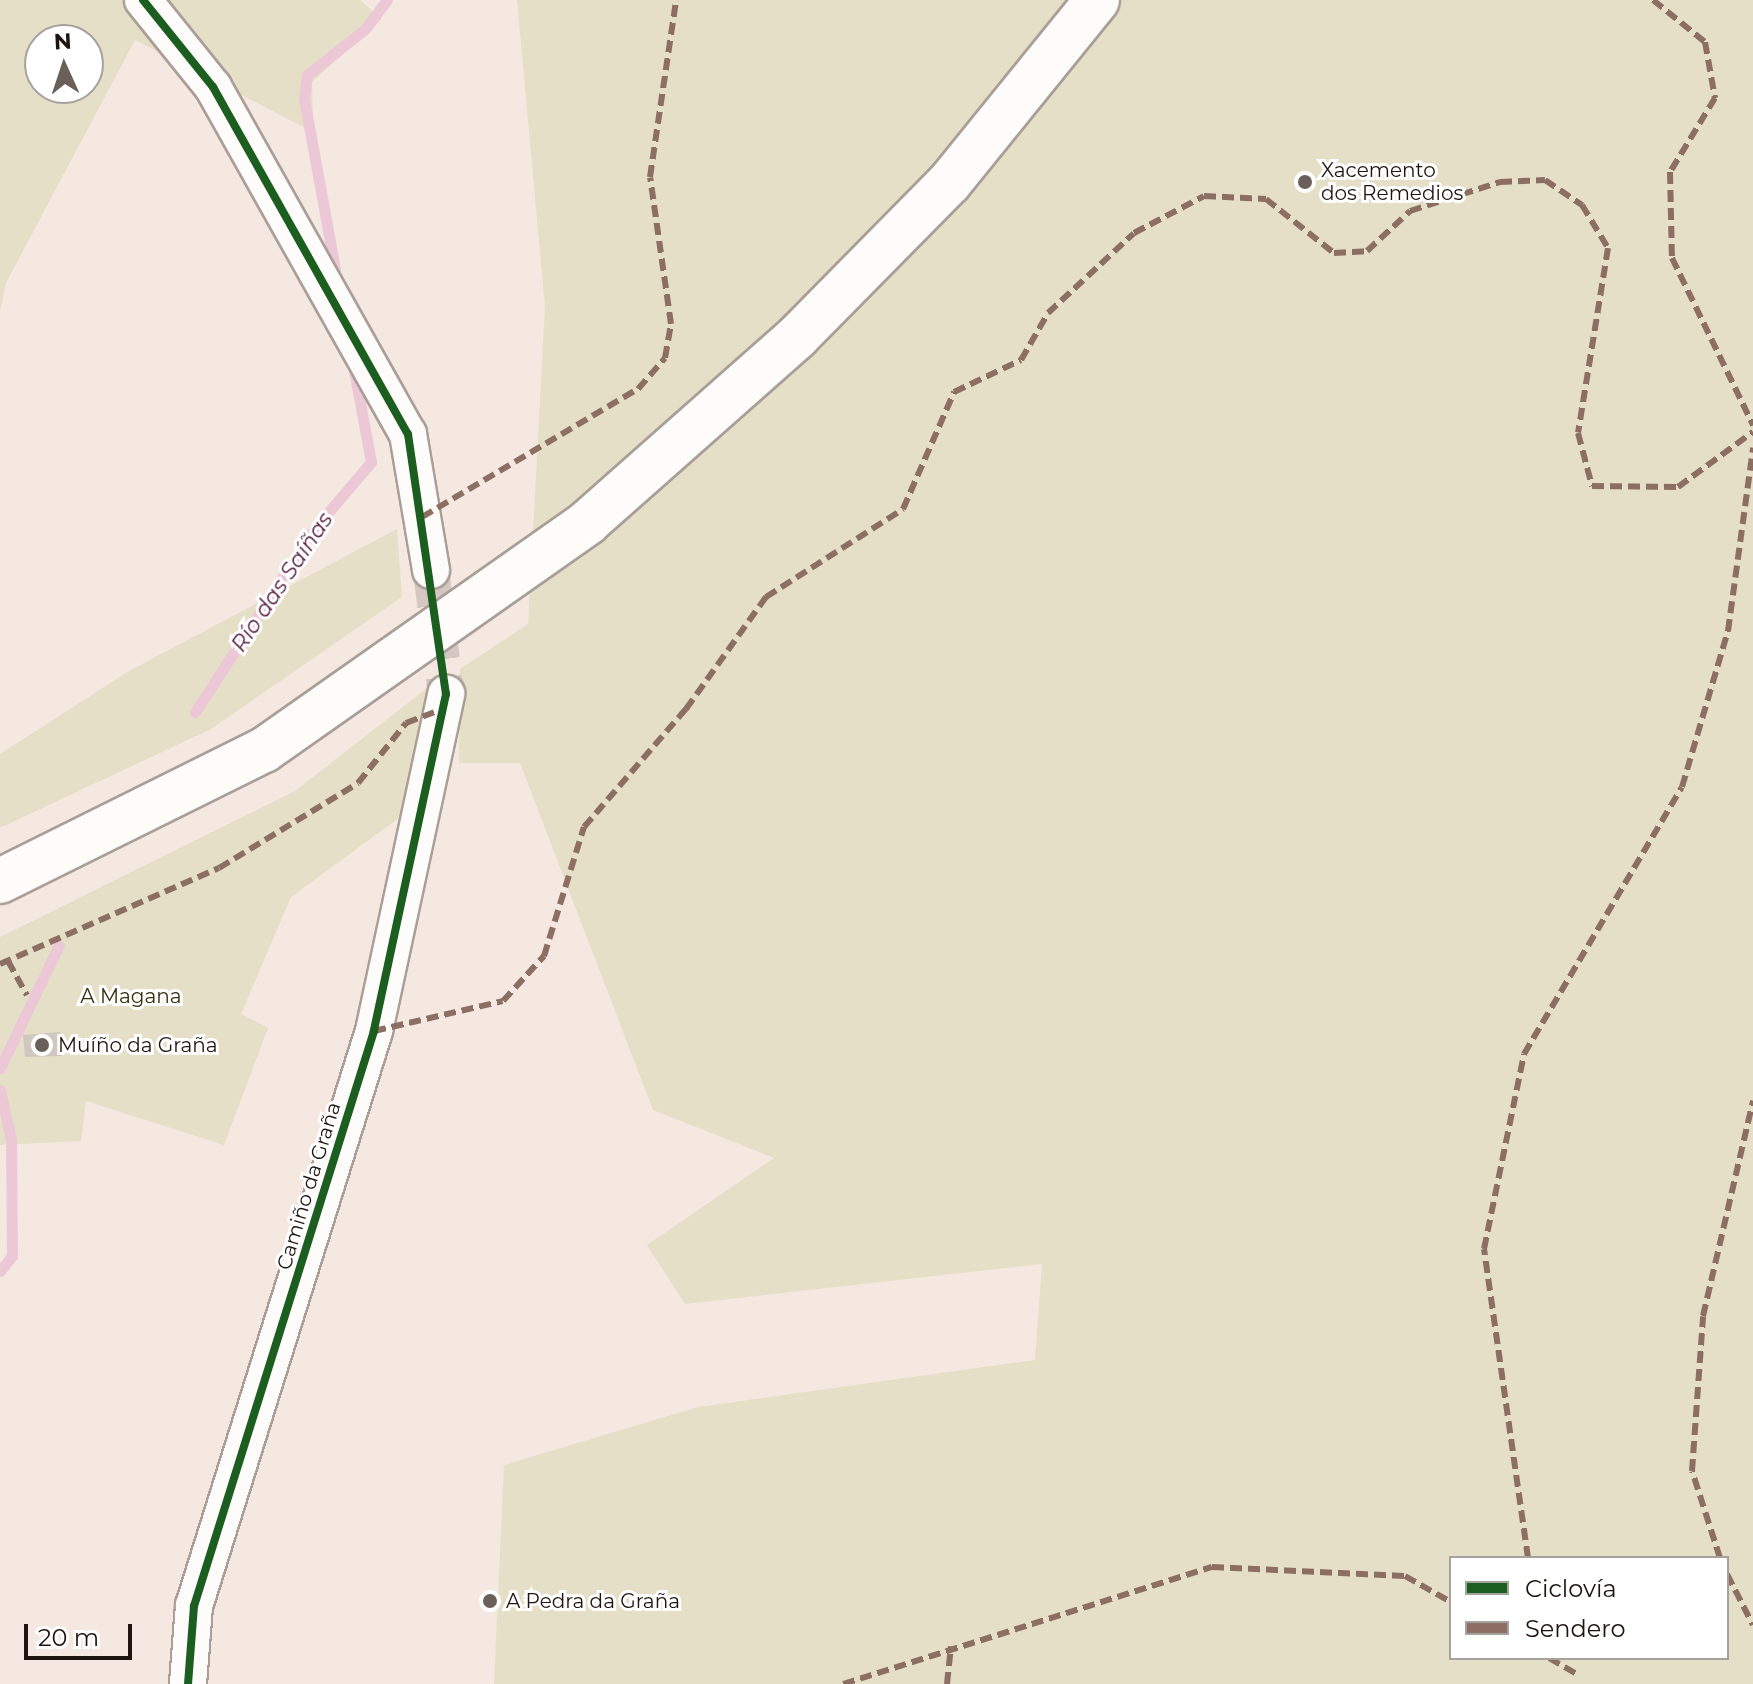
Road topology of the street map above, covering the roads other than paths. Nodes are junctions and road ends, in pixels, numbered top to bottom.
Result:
1 (143, 0) edge
2 (1097, 0) edge
3 (431, 570) tunnel mouth
4 (446, 694) tunnel mouth
5 (0, 881) edge
6 (188, 1684) edge

1 - 3 street
2 - 5 highway
4 - 6 street, Camiño da Graña

